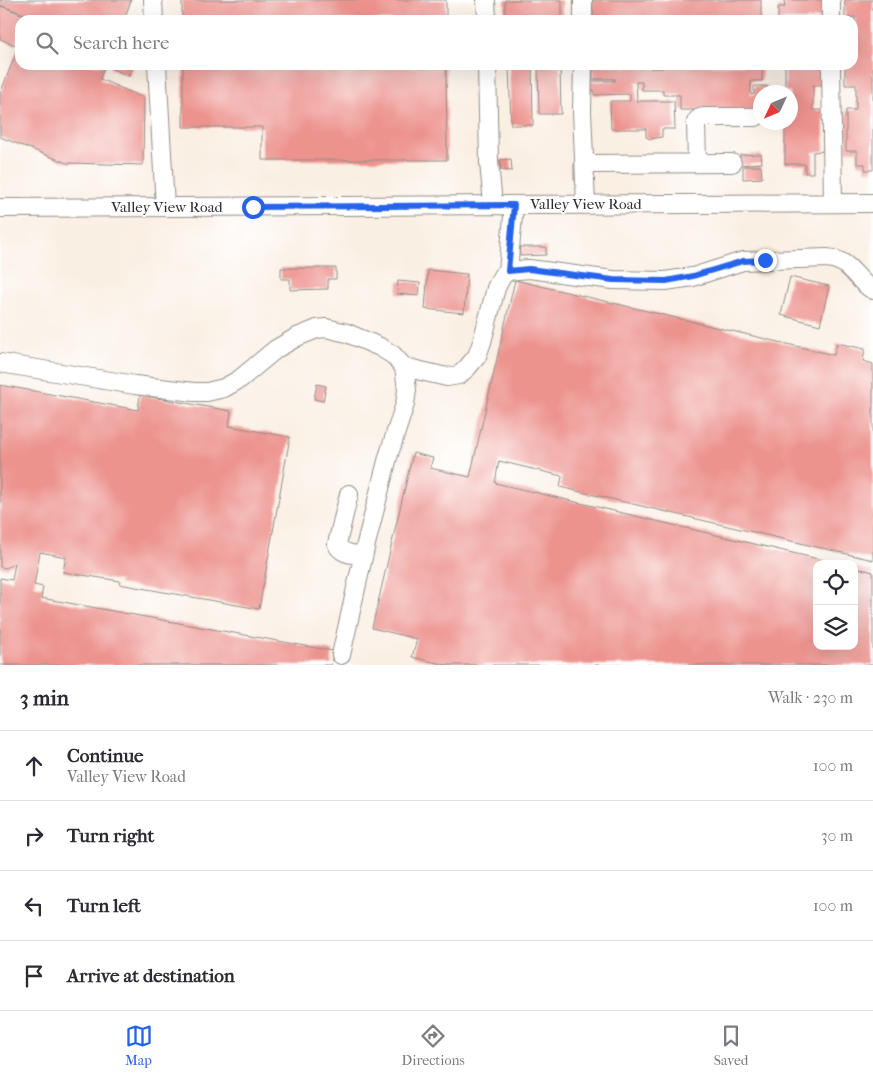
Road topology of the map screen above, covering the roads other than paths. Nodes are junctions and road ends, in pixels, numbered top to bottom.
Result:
1 (153, 0) edge
2 (486, 0) edge
3 (583, 0) edge
4 (831, 0) edge
5 (154, 15) edge
6 (486, 15) edge
7 (583, 15) edge
8 (831, 15) edge
9 (156, 70) edge
10 (487, 70) edge
11 (583, 70) edge
12 (831, 70) edge
13 (753, 117) edge
14 (696, 163) junction
15 (732, 163) dead end
16 (585, 164) junction
17 (832, 203) junction
18 (873, 203) edge
19 (493, 205) junction
20 (514, 205) junction
21 (586, 205) junction
22 (165, 207) junction
23 (0, 208) edge
24 (508, 271) junction
25 (873, 290) edge
26 (0, 363) edge
27 (404, 366) junction
28 (349, 494) dead end
29 (363, 556) junction
30 (340, 656) dead end

1 - 5 street
2 - 6 street
3 - 7 street
4 - 8 street
9 - 22 street
10 - 19 street
11 - 16 street
12 - 17 street
13 - 14 street
14 - 15 street
14 - 16 street
16 - 21 street
17 - 18 street, Valley View Road
17 - 21 street, Valley View Road
19 - 20 street, Valley View Road
19 - 22 street, Valley View Road
20 - 21 street, Valley View Road
20 - 24 street
22 - 23 street, Valley View Road
24 - 25 street
24 - 27 street
26 - 27 street
27 - 29 street
28 - 29 street
29 - 30 street

